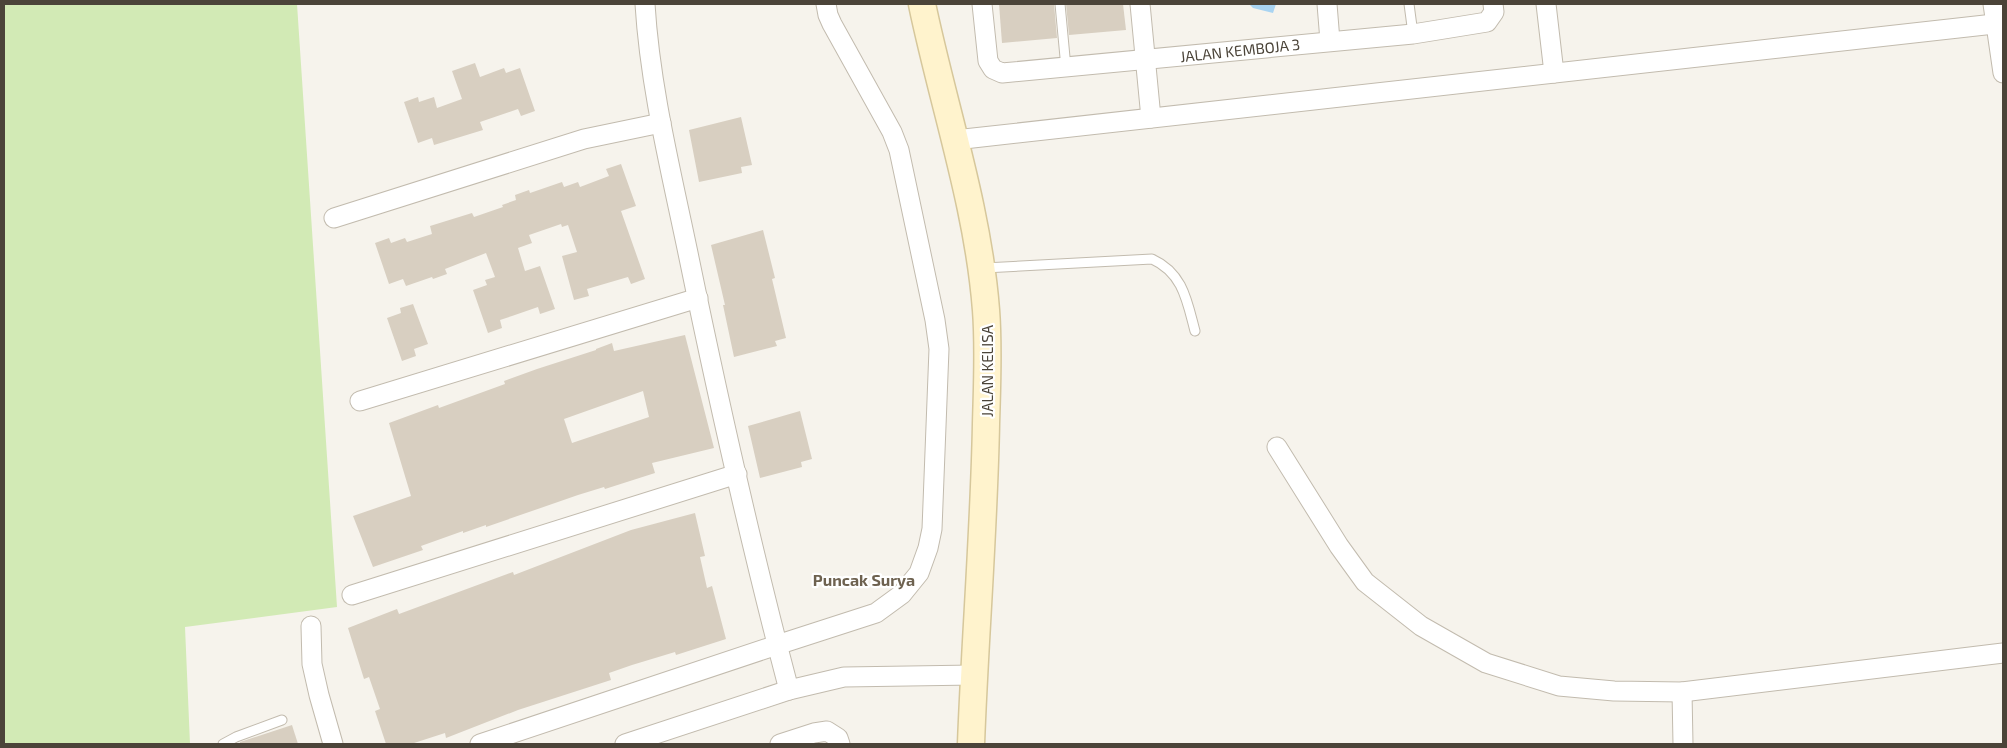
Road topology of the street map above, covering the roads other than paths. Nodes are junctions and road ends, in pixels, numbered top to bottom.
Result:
1 (645, 4) edge
2 (826, 4) edge
3 (922, 4) edge
4 (982, 4) edge
5 (1060, 4) edge
6 (1140, 4) edge
7 (1327, 4) edge
8 (1410, 4) edge
9 (1493, 4) edge
10 (1546, 4) edge
11 (1993, 4) edge
12 (2000, 23) edge
13 (1412, 34) junction
14 (1330, 41) junction
15 (1146, 59) junction
16 (1066, 68) junction
17 (1554, 73) junction
18 (2003, 73) edge
19 (1151, 118) junction
20 (662, 123) junction
21 (954, 140) junction
22 (334, 218) dead end
23 (982, 268) junction
24 (698, 298) junction
25 (1196, 331) dead end
26 (360, 401) dead end
27 (1277, 447) dead end
28 (737, 474) junction
29 (352, 595) dead end
30 (311, 626) dead end
31 (777, 644) junction
32 (2003, 653) edge
33 (974, 675) junction
34 (789, 690) junction
35 (1682, 692) junction
36 (282, 720) dead end
37 (223, 744) edge
38 (333, 744) edge
39 (480, 744) edge
40 (625, 744) edge
41 (780, 744) edge
42 (840, 744) edge
43 (971, 744) edge
44 (1683, 744) edge

1 - 20 street
2 - 31 street
3 - 21 main road, JALAN KELISA
4 - 16 street, JALAN KEMBOJA 3
5 - 16 lane
6 - 15 street
7 - 14 street
8 - 13 lane
9 - 13 street, JALAN KEMBOJA 3
10 - 17 street
11 - 12 street
12 - 17 street
12 - 18 street
13 - 14 street, JALAN KEMBOJA 3
14 - 15 street, JALAN KEMBOJA 3
15 - 16 street, JALAN KEMBOJA 3
15 - 19 street
17 - 19 street
19 - 21 street
20 - 22 street
20 - 24 street
21 - 23 main road, JALAN KELISA
23 - 25 lane
23 - 33 main road, JALAN KELISA
24 - 26 street
24 - 28 street
27 - 35 street
28 - 29 street
28 - 31 street
30 - 38 street
31 - 34 street
31 - 39 street
32 - 35 street
33 - 34 street
33 - 43 main road, JALAN KELISA
34 - 40 street
35 - 44 street
36 - 37 lane
41 - 42 street

